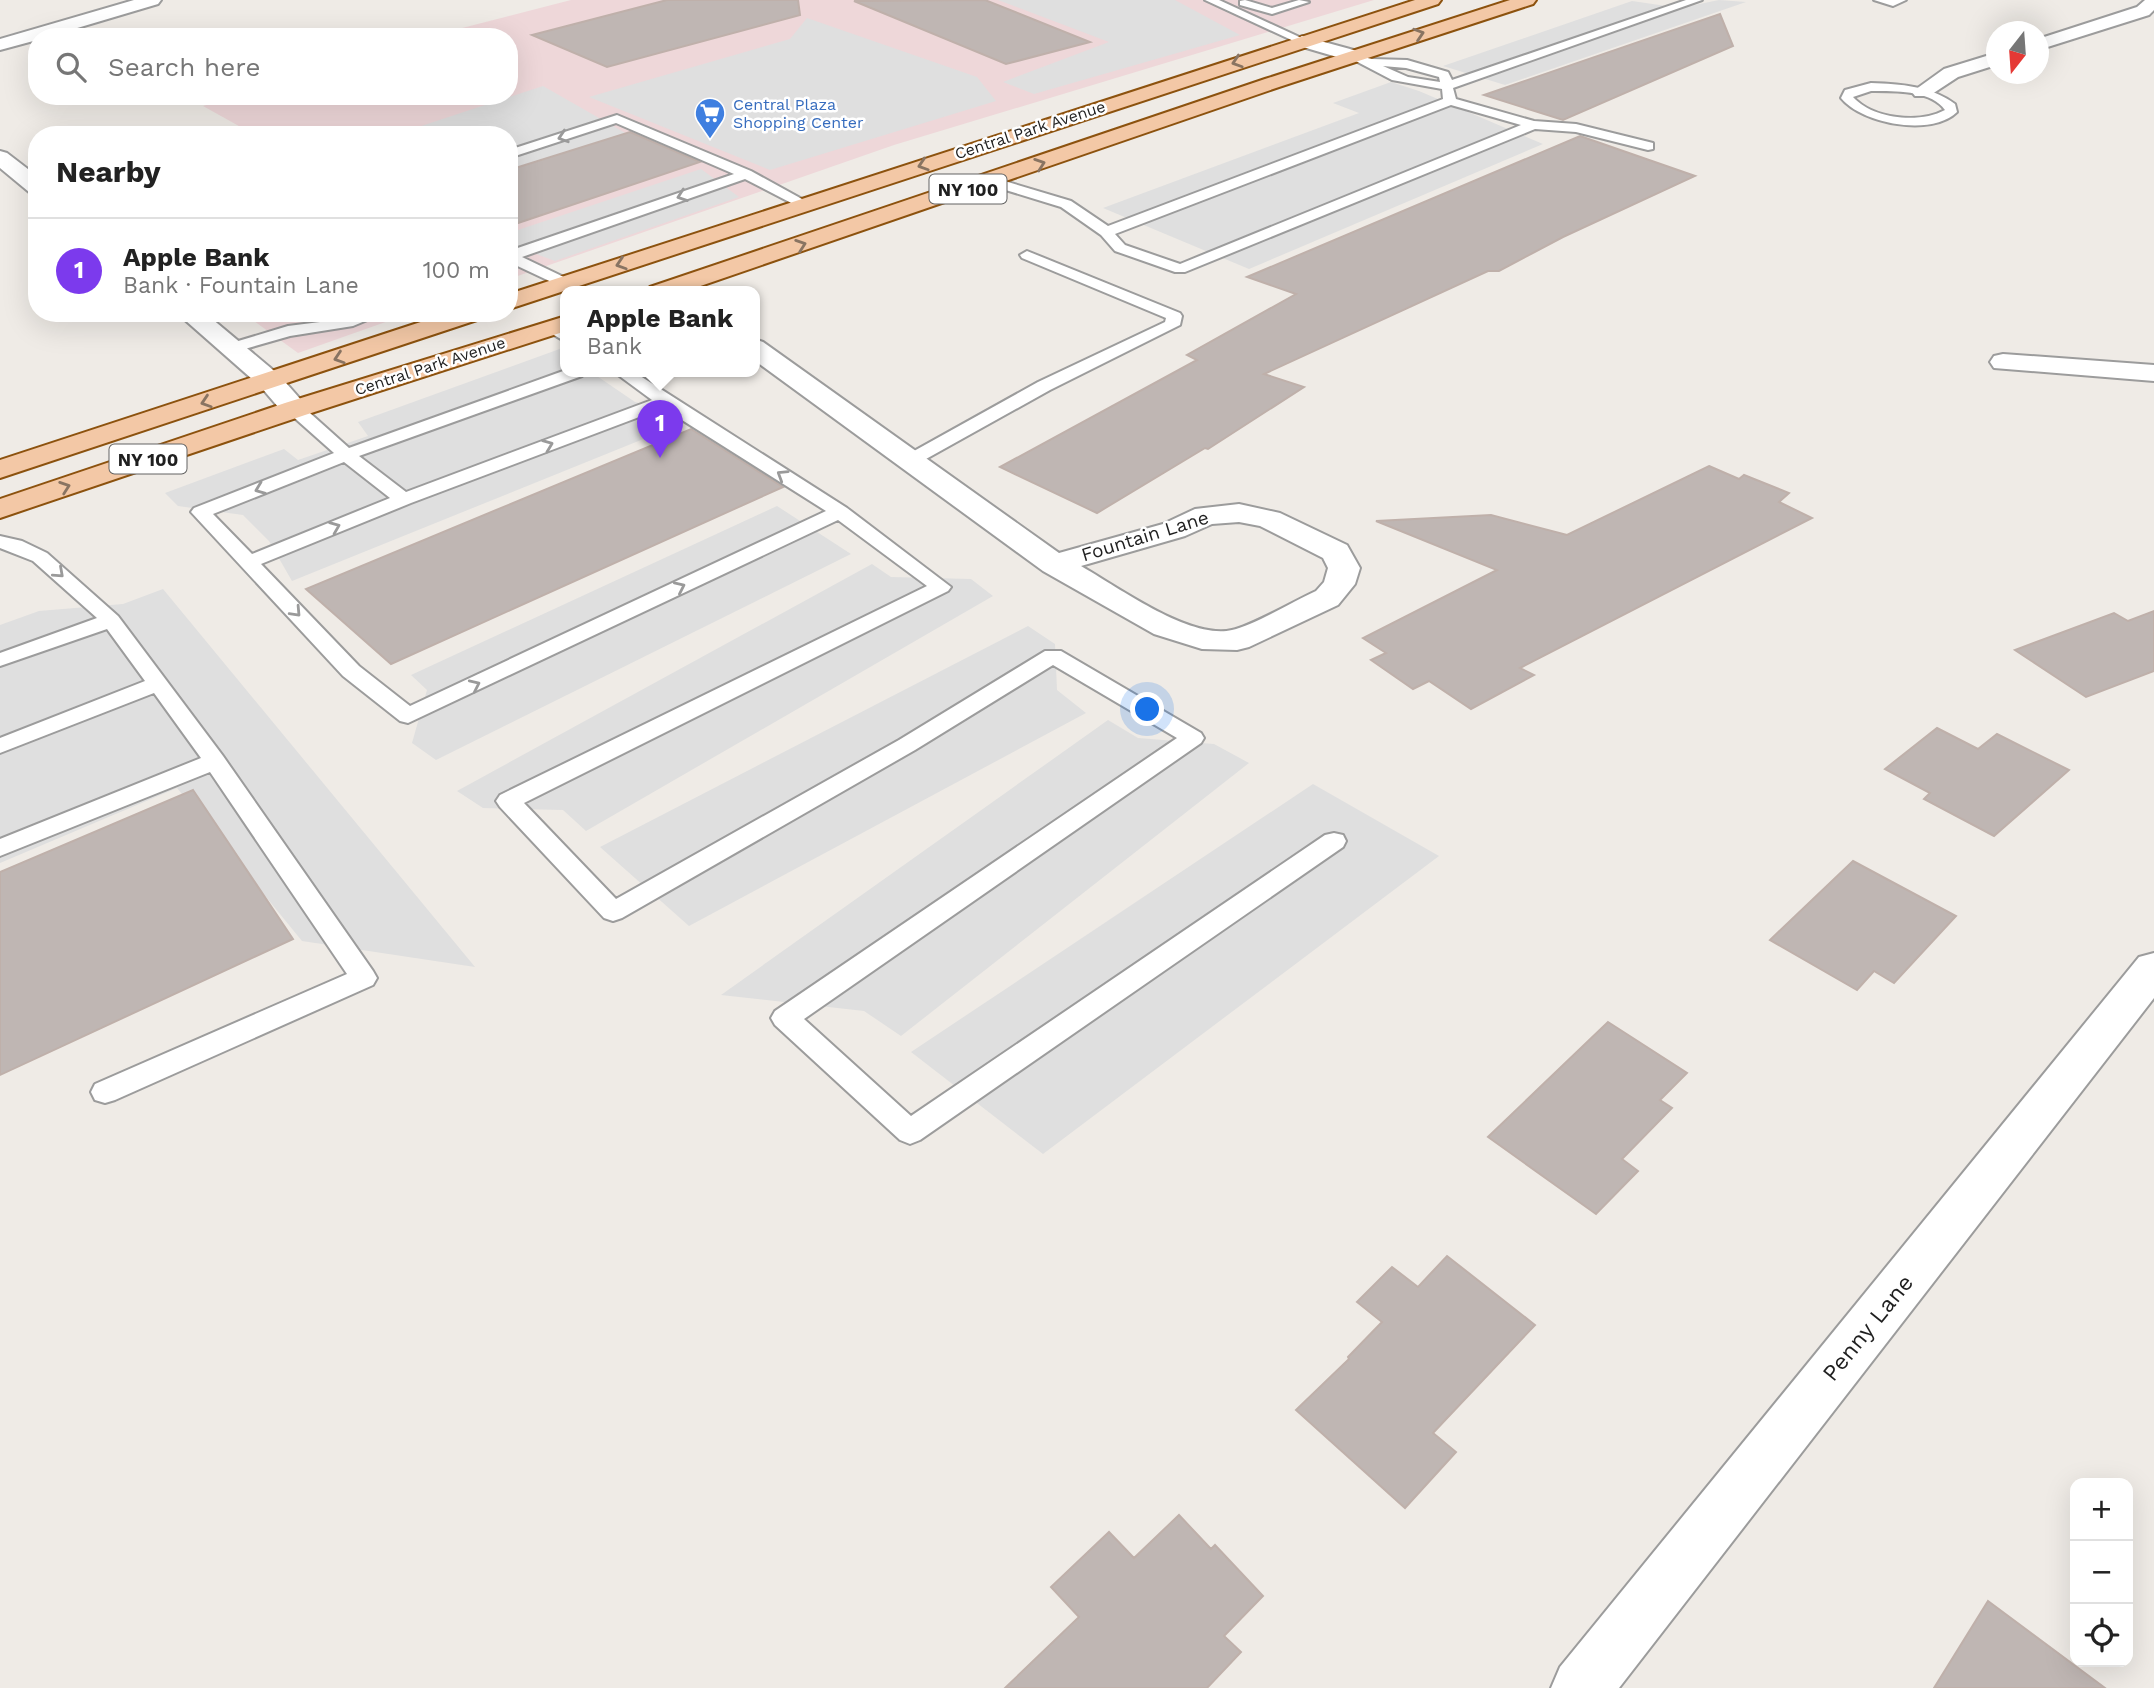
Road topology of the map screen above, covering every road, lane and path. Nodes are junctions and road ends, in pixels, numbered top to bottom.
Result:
1 (152, 0) edge
2 (1210, 0) edge
3 (1241, 0) edge
4 (1432, 0) edge
5 (1527, 0) edge
6 (1661, 0) edge
7 (1879, 0) edge
8 (1902, 0) edge
9 (1304, 1) edge
10 (2154, 1) edge
11 (1692, 2) edge
12 (12, 26) dead end
13 (55, 28) edge
14 (28, 32) edge
15 (28, 36) edge
16 (1302, 41) junction
17 (2049, 42) edge
18 (0, 45) edge
19 (1362, 59) junction
20 (1986, 62) edge
21 (1447, 86) junction
22 (1922, 92) junction
23 (1450, 101) junction
24 (1533, 125) junction
25 (1648, 146) dead end
26 (518, 152) edge
27 (0, 157) edge
28 (746, 174) junction
29 (28, 180) edge
30 (990, 181) junction
31 (804, 204) junction
32 (1106, 232) junction
33 (1027, 256) dead end
34 (518, 258) edge
35 (518, 262) edge
36 (565, 283) junction
37 (683, 286) edge
38 (518, 299) edge
39 (200, 322) edge
40 (350, 322) edge
41 (447, 322) edge
42 (347, 323) junction
43 (560, 329) edge
44 (383, 343) junction
45 (231, 348) junction
46 (760, 351) edge
47 (2003, 362) dead end
48 (2154, 373) edge
49 (562, 377) edge
50 (629, 377) edge
51 (270, 381) junction
52 (663, 400) junction
53 (295, 409) junction
54 (346, 455) junction
55 (911, 460) junction
56 (0, 469) edge
57 (404, 499) junction
58 (0, 509) edge
59 (840, 512) junction
60 (0, 542) edge
61 (250, 562) junction
62 (1054, 564) junction
63 (111, 620) junction
64 (0, 660) edge
65 (159, 683) junction
66 (0, 747) edge
67 (215, 761) junction
68 (1334, 841) dead end
69 (0, 848) edge
70 (2154, 968) edge
71 (105, 1092) dead end
72 (1581, 1688) edge

1 - 13 street
2 - 16 lane
3 - 9 lane
4 - 16 main road, Central Park Avenue / NY 100
19 -> 5 main road, Central Park Avenue / NY 100
6 - 11 lane
7 - 8 lane
10 - 17 street
11 - 21 lane
12 - 14 street
15 - 18 street
16 - 19 street
16 -> 31 main road, Central Park Avenue / NY 100
19 - 21 lane
30 -> 19 main road, Central Park Avenue / NY 100
20 - 22 street
21 - 23 lane
22 - 22 lane
23 - 24 lane
23 - 32 lane
24 - 25 lane
24 - 32 lane
28 -> 26 lane
27 - 29 street
28 - 31 lane
28 -> 34 lane
30 - 32 lane
37 -> 30 main road, Central Park Avenue / NY 100
31 -> 36 main road, Central Park Avenue / NY 100
33 - 55 lane
35 - 36 lane
36 - 38 main road, Central Park Avenue / NY 100
39 - 45 street
40 - 42 lane
41 - 44 main road, Central Park Avenue / NY 100
42 - 44 lane
42 - 45 lane
43 - 53 main road, Central Park Avenue / NY 100
44 -> 51 main road, Central Park Avenue / NY 100
45 - 51 street
46 - 55 street, Fountain Lane
47 - 48 street
49 - 54 lane
50 - 52 lane
51 - 53 street
51 -> 56 main road, NY 100
57 -> 52 lane
59 -> 52 lane
53 - 54 lane
58 -> 53 main road, NY 100
54 - 57 lane
54 -> 61 lane
55 - 62 street, Fountain Lane
61 -> 57 lane
61 -> 59 lane
59 - 68 lane
60 -> 63 lane
62 - 62 street, Fountain Lane
63 - 64 lane
63 - 65 lane
65 - 66 lane
65 - 67 lane
67 - 69 lane
67 - 71 lane
70 - 72 street, Penny Lane

